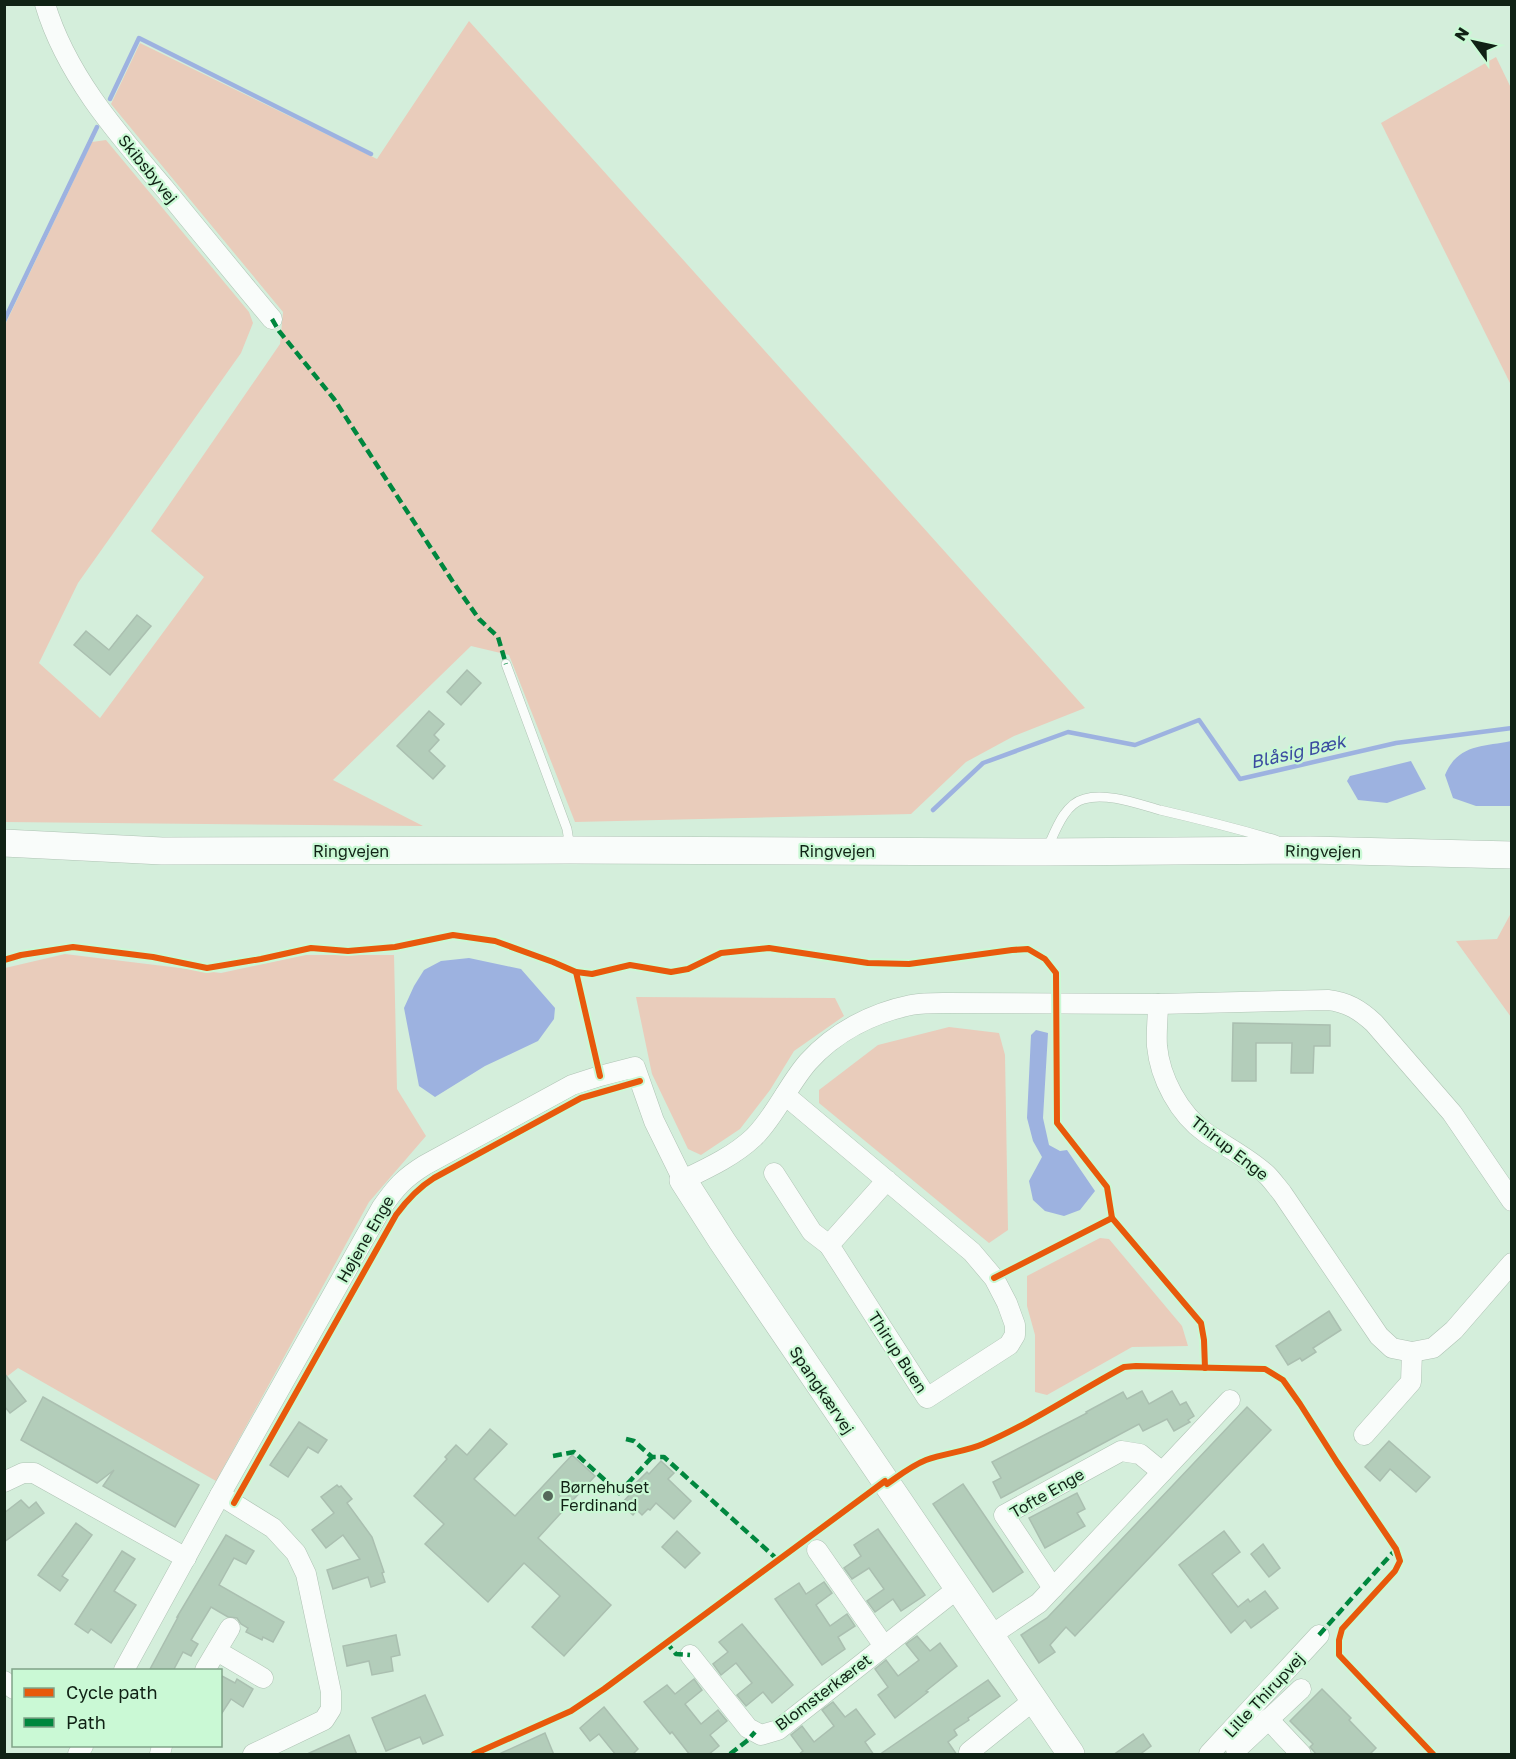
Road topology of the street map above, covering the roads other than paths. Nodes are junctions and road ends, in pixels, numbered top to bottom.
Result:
1 (45, 4) edge
2 (272, 319) dead end
3 (506, 664) dead end
4 (4, 843) edge
5 (570, 850) junction
6 (1310, 850) junction
7 (162, 851) junction
8 (1045, 852) junction
9 (1512, 855) edge
10 (4, 861) edge
11 (1158, 1004) junction
12 (635, 1067) joint
13 (785, 1095) junction
14 (774, 1173) dead end
15 (683, 1180) junction
16 (887, 1180) junction
17 (1512, 1201) edge
18 (828, 1245) junction
19 (1512, 1263) edge
20 (1412, 1352) junction
21 (1230, 1400) dead end
22 (1364, 1435) dead end
23 (1162, 1472) junction
24 (4, 1482) edge
25 (220, 1495) junction
26 (817, 1550) dead end
27 (186, 1558) junction
28 (1053, 1588) junction
29 (957, 1589) junction
30 (230, 1628) dead end
31 (1319, 1635) dead end
32 (990, 1636) junction
33 (884, 1646) junction
34 (217, 1651) junction
35 (690, 1655) dead end
36 (125, 1669) edge
37 (206, 1669) edge
38 (264, 1678) dead end
39 (1301, 1689) dead end
40 (1034, 1700) junction
41 (1268, 1719) junction
42 (1236, 1750) dead end
43 (969, 1752) dead end
44 (253, 1755) edge
45 (1071, 1755) edge
46 (1209, 1755) edge
47 (1301, 1755) edge

1 - 2 street, Skibsbyvej
3 - 5 lane
4 - 7 main road, Ringvejen
5 - 7 main road, Ringvejen
5 - 8 main road, Ringvejen
6 - 8 main road, Ringvejen
6 - 8 lane
6 - 9 main road, Ringvejen
7 - 10 main road, Ringvejen
11 - 13 street
11 - 17 street
11 - 20 street, Thirup Enge
12 - 15 street, Spangkærvej
12 - 25 street, Højene Enge
13 - 15 street
13 - 16 street
14 - 18 street, Thirup Buen
15 - 29 main road, Spangkærvej
16 - 18 street
16 - 18 street, Thirup Buen
19 - 20 street
20 - 22 street
21 - 23 street
23 - 28 street
23 - 28 street, Tofte Enge
24 - 27 street
25 - 27 street, Højene Enge
25 - 44 street
26 - 33 street, Blomsterkæret
27 - 36 street, Højene Enge
28 - 32 street
29 - 32 main road, Spangkærvej
29 - 33 street, Blomsterkæret
30 - 34 street
31 - 46 street, Lille Thirupvej
32 - 40 main road, Spangkærvej
33 - 35 street, Blomsterkæret
34 - 37 street
34 - 38 street
39 - 41 street
40 - 43 street
40 - 45 main road, Spangkærvej
41 - 42 street
41 - 47 street

